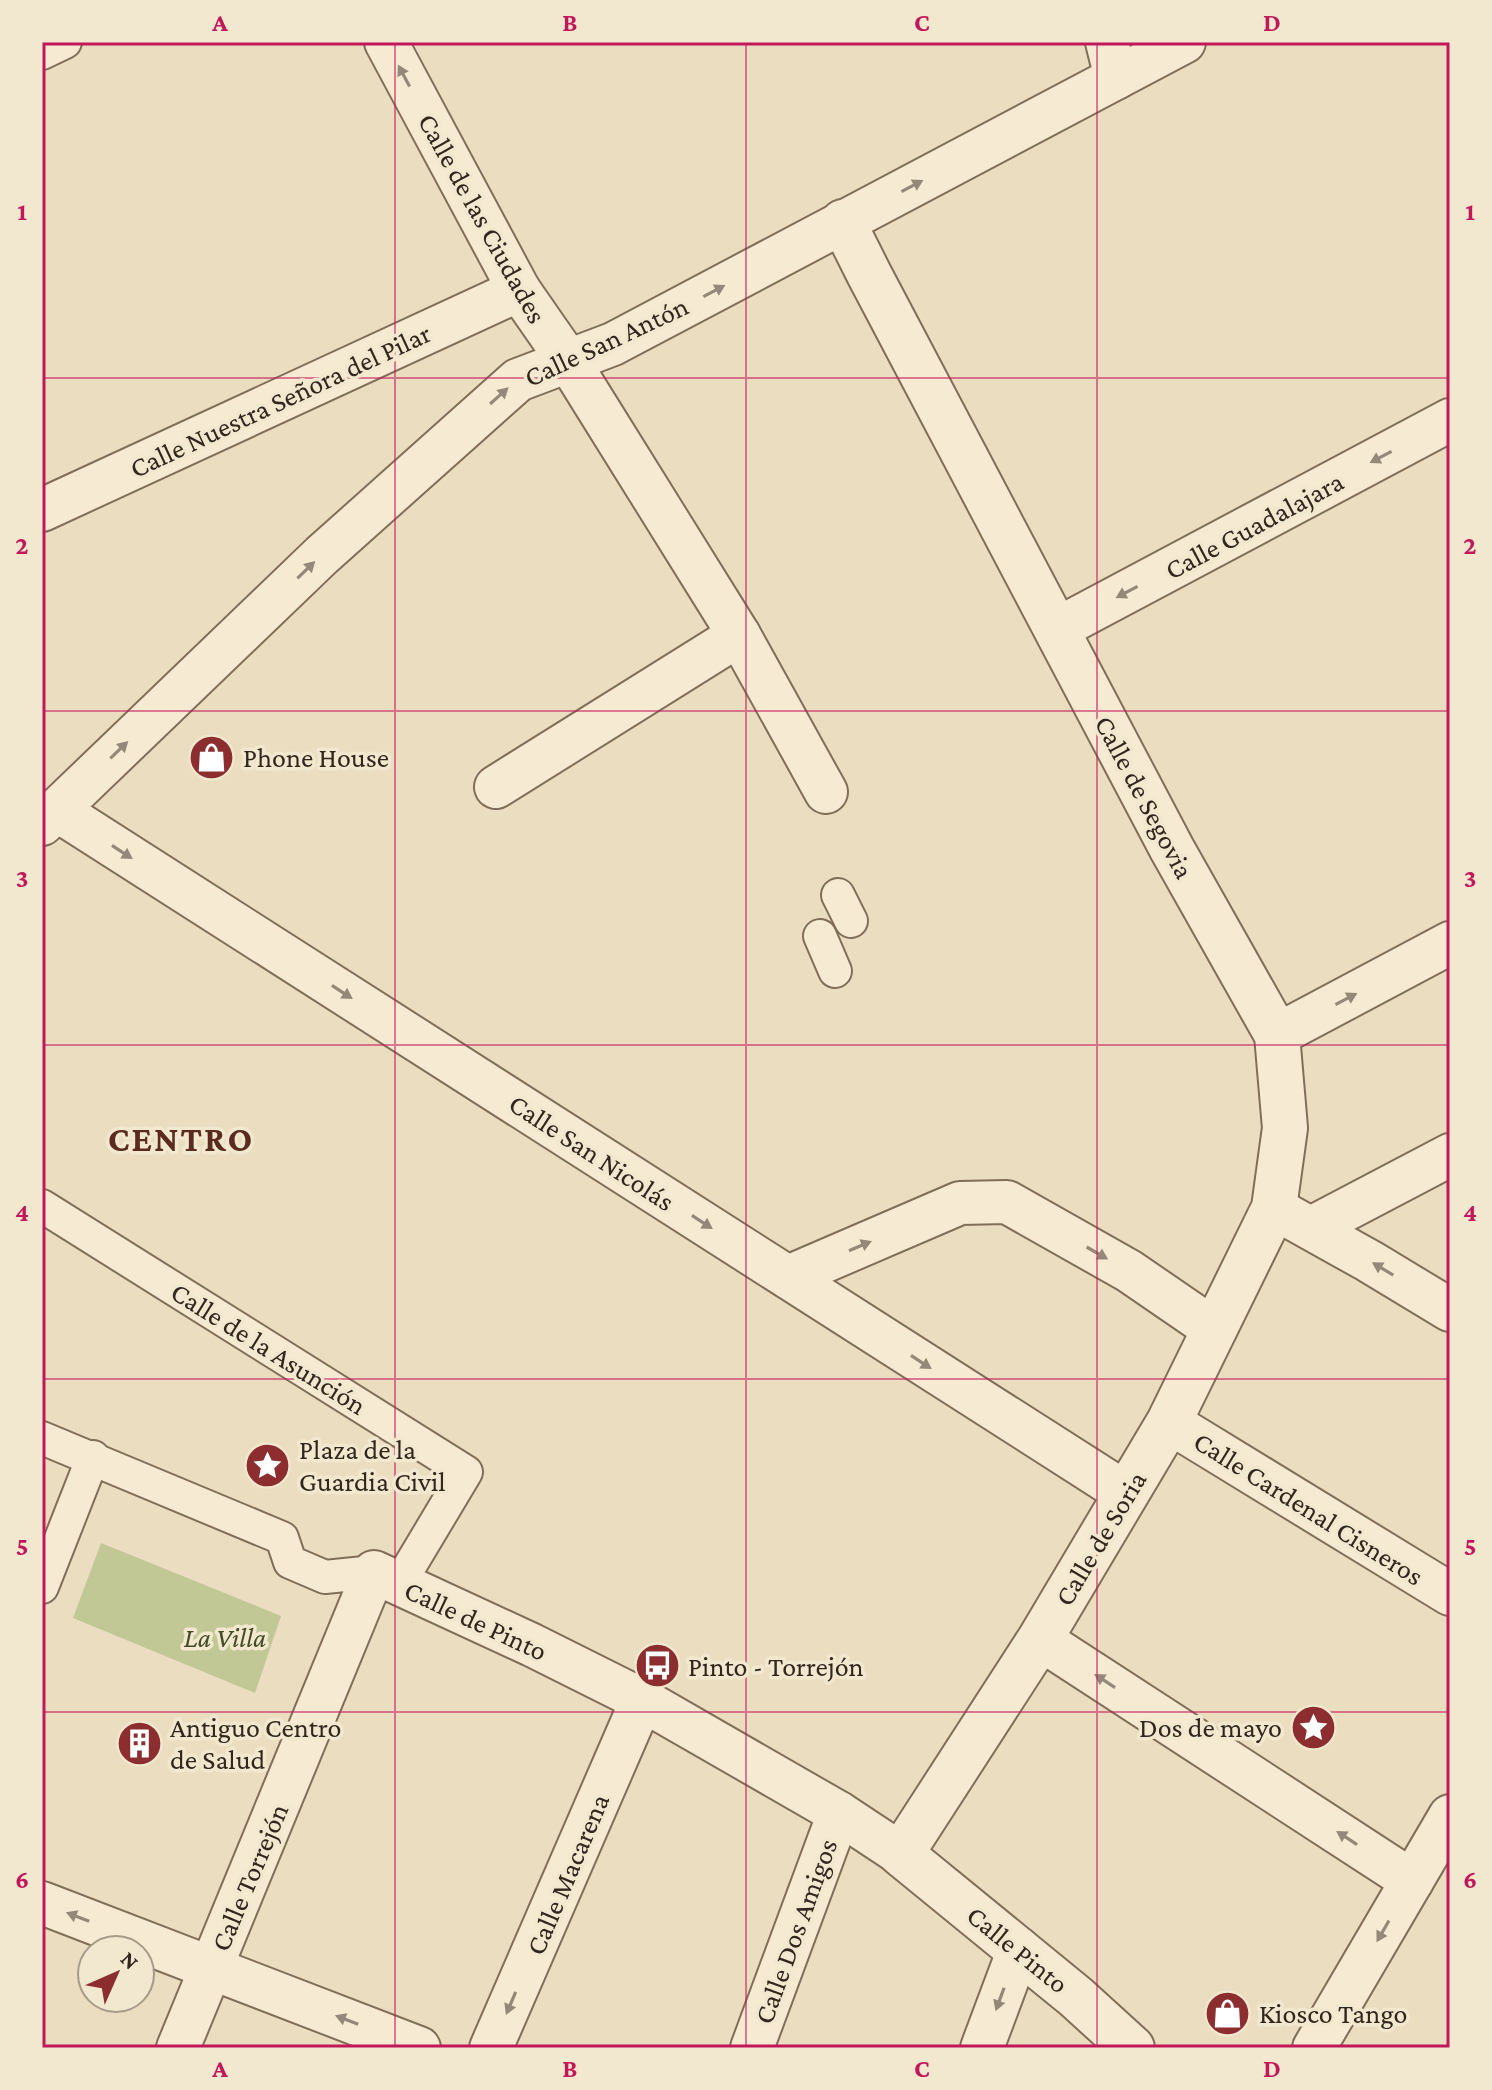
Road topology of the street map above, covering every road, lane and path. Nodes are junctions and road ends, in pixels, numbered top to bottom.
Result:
1 (65, 42) edge
2 (386, 42) edge
3 (1184, 42) edge
4 (42, 53) edge
5 (1112, 60) edge
6 (843, 222) junction
7 (519, 290) junction
8 (569, 362) junction
9 (1450, 420) edge
10 (42, 510) edge
11 (1057, 629) junction
12 (739, 635) junction
13 (496, 787) dead end
14 (826, 792) dead end
15 (49, 817) edge
16 (820, 936) dead end
17 (1450, 943) edge
18 (835, 971) dead end
19 (1277, 1035) junction
20 (1450, 1155) edge
21 (42, 1206) edge
22 (1293, 1218) junction
23 (788, 1277) junction
24 (1450, 1310) edge
25 (1215, 1330) junction
26 (1169, 1422) junction
27 (42, 1438) edge
28 (93, 1457) junction
29 (1127, 1494) junction
30 (386, 1578) junction
31 (42, 1587) edge
32 (1450, 1594) edge
33 (1040, 1639) junction
34 (642, 1700) junction
35 (839, 1813) junction
36 (1450, 1816) edge
37 (901, 1854) junction
38 (1412, 1881) junction
39 (42, 1903) edge
40 (1019, 1949) junction
41 (210, 1967) junction
42 (178, 2048) edge
43 (419, 2048) edge
44 (491, 2048) edge
45 (752, 2048) edge
46 (982, 2048) edge
47 (1132, 2048) edge
48 (1314, 2048) edge

1 - 4 street
7 -> 2 street, Calle de las Ciudades
3 - 5 street, Calle San Antón
6 -> 5 street, Calle San Antón
8 -> 6 street, Calle San Antón
6 - 11 street, Calle de Segovia
7 - 8 street, Calle de las Ciudades
7 - 10 street, Calle Nuestra Señora del Pilar
8 - 12 street, Calle de las Ciudades
15 -> 8 street, Calle San Antón
9 -> 11 street, Calle Guadalajara
11 - 19 street, Calle de Segovia
12 - 13 street
12 - 14 street, Calle de las Ciudades
15 -> 23 street, Calle San Nicolás
16 - 18 street
19 -> 17 street
19 - 22 street, Calle de Segovia
20 - 22 street
21 - 30 street, Calle de la Asunción
24 -> 22 street
22 - 25 street, Calle de Soria
23 -> 25 street
23 -> 29 street, Calle San Nicolás
25 - 26 street, Calle de Soria
26 - 29 street, Calle de Soria
26 - 32 street, Calle Cardenal Cisneros
27 - 28 street, Calle de Pinto
28 - 30 street, Calle de Pinto
28 - 31 street
29 - 33 street, Calle de Soria
30 - 34 street, Calle de Pinto
30 - 41 street, Calle Torrejón
33 - 37 street, Calle de Soria
38 -> 33 street
34 - 35 street, Calle de Pinto
34 -> 44 street, Calle Macarena
35 - 37 street, Calle de Pinto
35 - 45 street, Calle Dos Amigos
36 - 38 street
37 - 40 street, Calle Pinto
38 -> 48 street
41 -> 39 street
40 -> 46 street
40 - 47 street, Calle Pinto
41 - 42 street, Calle Torrejón
43 -> 41 street

